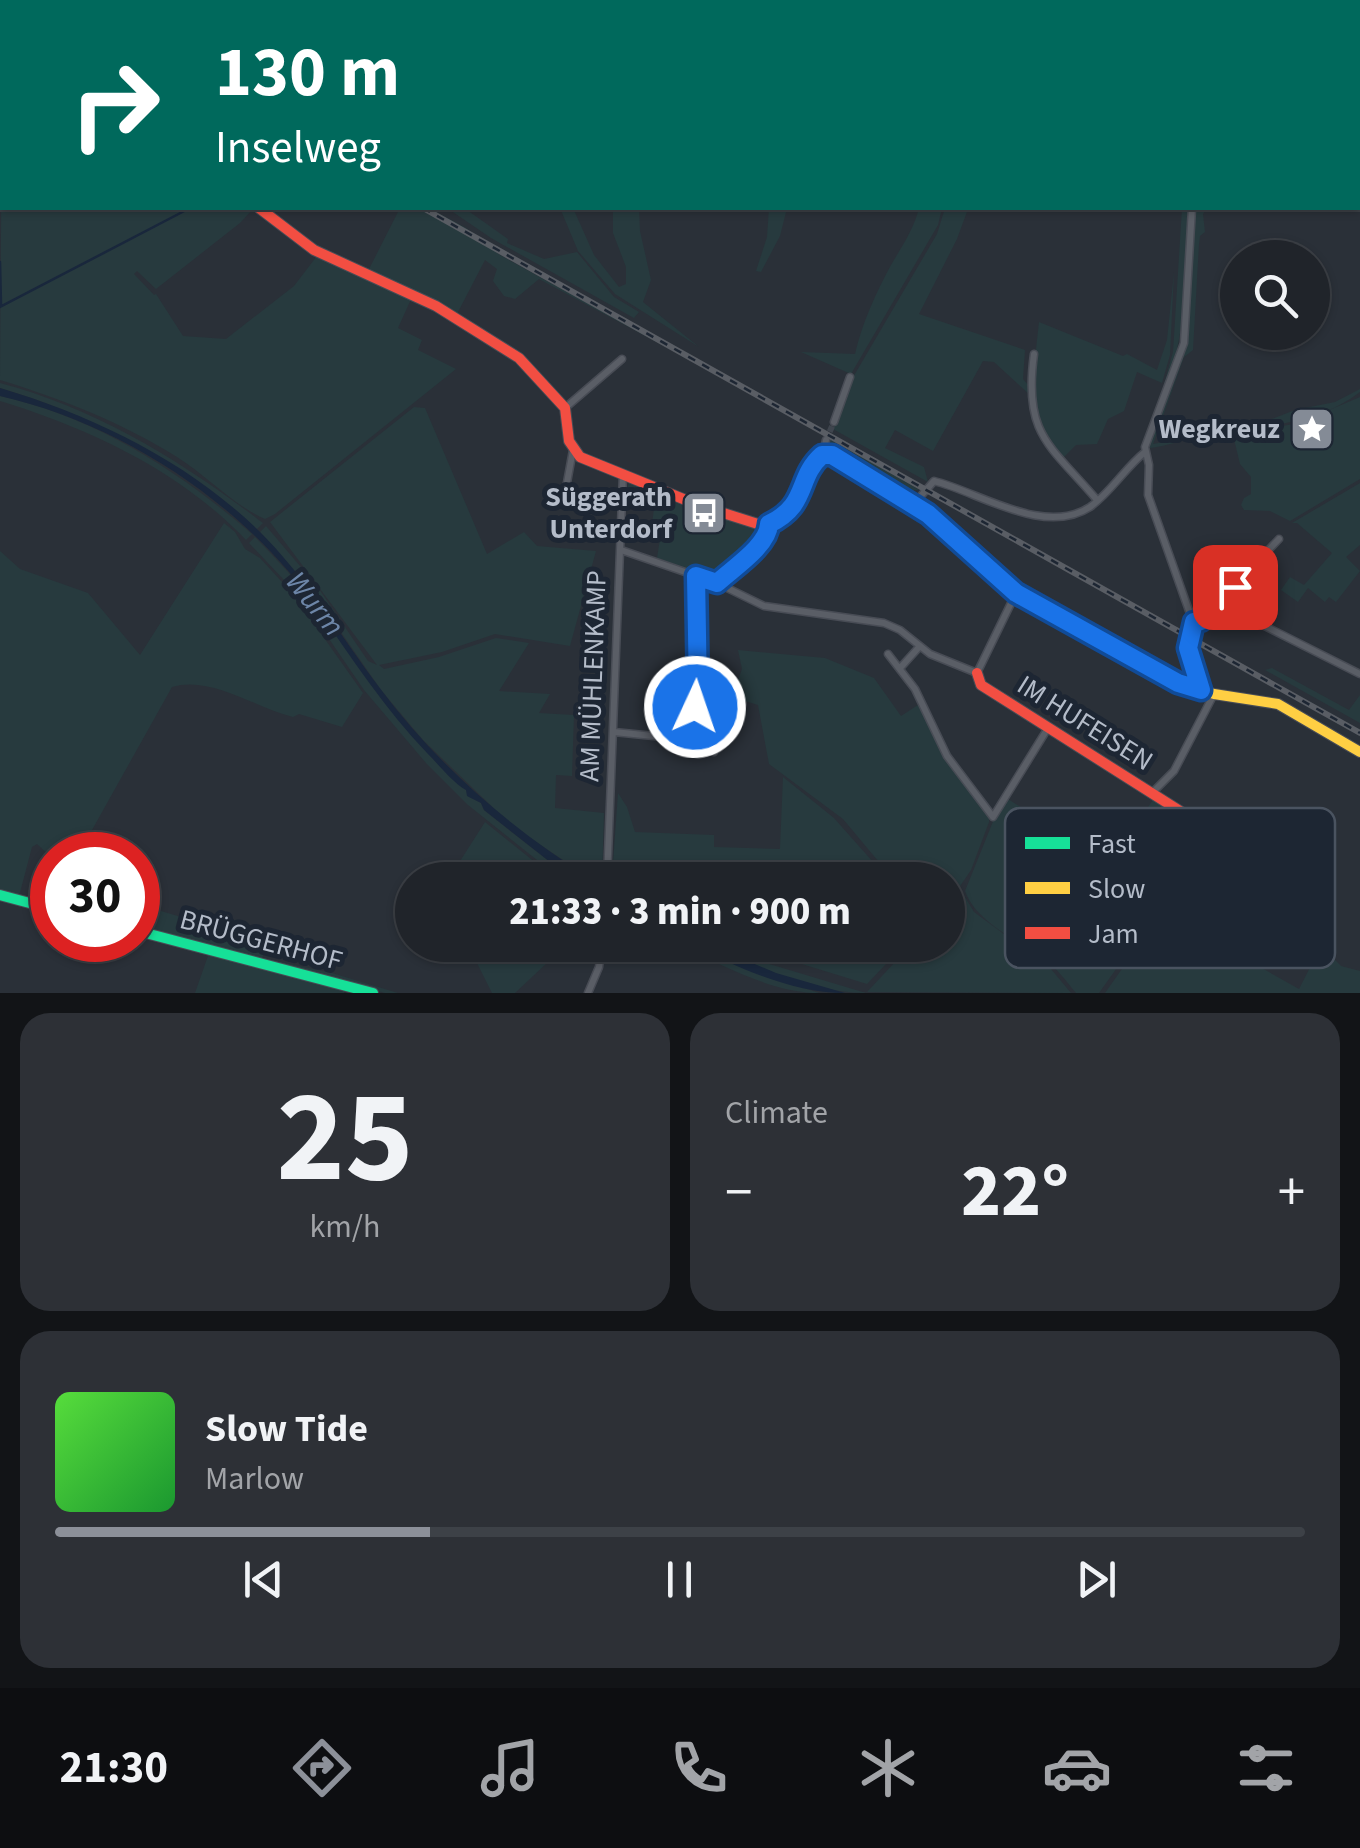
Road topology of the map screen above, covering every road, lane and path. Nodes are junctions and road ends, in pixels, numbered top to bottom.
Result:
1 (262, 210) edge
2 (1192, 210) edge
3 (1034, 354) dead end
4 (622, 358) dead end
5 (850, 377) dead end
6 (565, 408) junction
7 (834, 422) tunnel mouth
8 (826, 440) tunnel mouth
9 (573, 450) junction
10 (1145, 452) junction
11 (822, 455) junction
12 (623, 474) junction
13 (570, 494) dead end
14 (1098, 500) junction
15 (913, 505) junction
16 (769, 524) junction
17 (1279, 539) dead end
18 (621, 550) junction
19 (696, 576) junction
20 (717, 583) junction
21 (1016, 593) junction
22 (1219, 603) junction
23 (1194, 622) junction
24 (920, 646) junction
25 (888, 654) dead end
26 (901, 667) junction
27 (977, 674) junction
28 (1360, 674) edge
29 (1201, 690) junction
30 (1214, 694) junction
31 (1048, 728) junction
32 (614, 732) junction
33 (682, 738) junction
34 (714, 752) dead end
35 (1360, 752) edge
36 (1153, 792) junction
37 (1177, 808) edge
38 (608, 862) edge
39 (0, 895) edge
40 (30, 902) edge
41 (160, 937) edge
42 (600, 962) edge
43 (373, 993) edge
44 (588, 993) edge

1 - 6 main road
2 - 10 street
3 - 14 street
4 - 6 street
5 - 7 street
6 - 9 main road
8 - 11 street
9 - 12 main road
9 - 13 street
10 - 14 street
10 - 23 street
11 - 15 main road
11 - 16 main road
12 - 16 main road
12 - 18 street, AM MÜHLENKAMP
14 - 15 street
15 - 21 main road
16 - 20 street
17 - 22 street
18 - 19 street
18 - 32 street, AM MÜHLENKAMP
19 - 20 street
19 - 33 street
20 - 24 street
21 - 27 street
21 - 29 main road
22 - 23 street
22 - 28 street
23 - 29 street
24 - 26 street
24 - 27 street
25 - 26 street
26 - 31 street
27 - 31 main road, IM HUFEISEN
29 - 30 main road
30 - 35 main road
30 - 36 street, IM HUFEISEN
31 - 36 main road, IM HUFEISEN
32 - 33 street
32 - 38 street, AM MÜHLENKAMP
33 - 34 street
36 - 37 main road
39 - 40 main road
41 - 43 main road, BRÜGGERHOF
42 - 44 street

